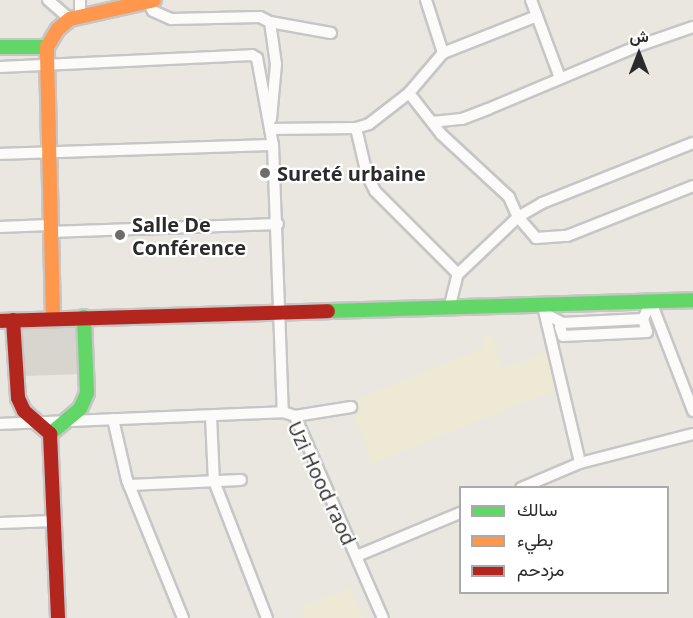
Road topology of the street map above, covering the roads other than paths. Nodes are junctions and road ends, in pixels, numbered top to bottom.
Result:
1 (48, 0) edge
2 (80, 0) edge
3 (426, 0) edge
4 (531, 0) edge
5 (146, 1) edge
6 (537, 16) junction
7 (75, 18) junction
8 (270, 22) junction
9 (693, 27) edge
10 (331, 33) dead end
11 (0, 45) edge
12 (46, 47) junction
13 (443, 52) junction
14 (45, 67) junction
15 (0, 68) edge
16 (560, 78) junction
17 (409, 93) junction
18 (432, 122) junction
19 (356, 128) junction
20 (270, 129) junction
21 (693, 143) edge
22 (273, 145) junction
23 (47, 153) junction
24 (0, 154) edge
25 (693, 186) edge
26 (518, 217) junction
27 (278, 224) junction
28 (0, 227) edge
29 (49, 228) junction
30 (458, 274) junction
31 (693, 300) edge
32 (651, 302) junction
33 (450, 305) junction
34 (280, 310) junction
35 (545, 310) junction
36 (84, 316) junction
37 (53, 318) junction
38 (7, 320) edge
39 (351, 407) dead end
40 (693, 411) edge
41 (283, 412) junction
42 (211, 416) junction
43 (295, 416) junction
44 (114, 419) junction
45 (68, 420) junction
46 (35, 421) junction
47 (0, 424) edge
48 (50, 434) junction
49 (693, 434) edge
50 (580, 463) junction
51 (241, 480) dead end
52 (214, 481) junction
53 (129, 485) junction
54 (526, 486) edge
55 (459, 513) edge
56 (54, 521) junction
57 (0, 523) edge
58 (357, 556) junction
59 (58, 618) edge
60 (183, 618) edge
61 (267, 618) edge
62 (383, 618) edge

1 - 7 street
2 - 7 street
3 - 13 street
4 - 6 street
5 - 7 main road
5 - 8 street
6 - 13 street
6 - 16 street
7 - 12 main road
8 - 10 street
8 - 20 street
9 - 16 street
11 - 12 main road
12 - 14 main road
13 - 17 street
14 - 15 street
14 - 20 street, Uzi Hood raod
14 - 23 main road
16 - 18 street
17 - 18 street
17 - 19 street
18 - 26 street
19 - 20 street
19 - 30 street
20 - 22 street, Uzi Hood raod
21 - 26 street
22 - 23 street
22 - 27 street, Uzi Hood raod
23 - 24 street
23 - 29 main road
25 - 26 street
26 - 30 street
27 - 29 street
27 - 34 street, Uzi Hood raod
28 - 29 street
29 - 37 main road
30 - 33 street
31 - 32 main road
32 - 35 main road
32 - 35 street
32 - 40 street
33 - 34 main road
33 - 35 main road
34 - 36 main road
34 - 41 street, Uzi Hood raod
35 - 50 street
36 - 37 main road
36 - 45 main road
37 - 38 main road
38 - 46 main road
39 - 43 street
41 - 42 street
41 - 43 street, Uzi Hood raod
42 - 44 street
42 - 52 street
43 - 58 street, Uzi Hood raod
44 - 45 street
44 - 53 street
45 - 46 street
45 - 48 main road
46 - 47 street
46 - 48 main road
48 - 56 main road
49 - 50 street
50 - 54 street
51 - 52 street
52 - 53 street
52 - 61 street
53 - 60 street
55 - 58 street
56 - 57 street
56 - 59 main road
58 - 62 street, Uzi Hood raod

